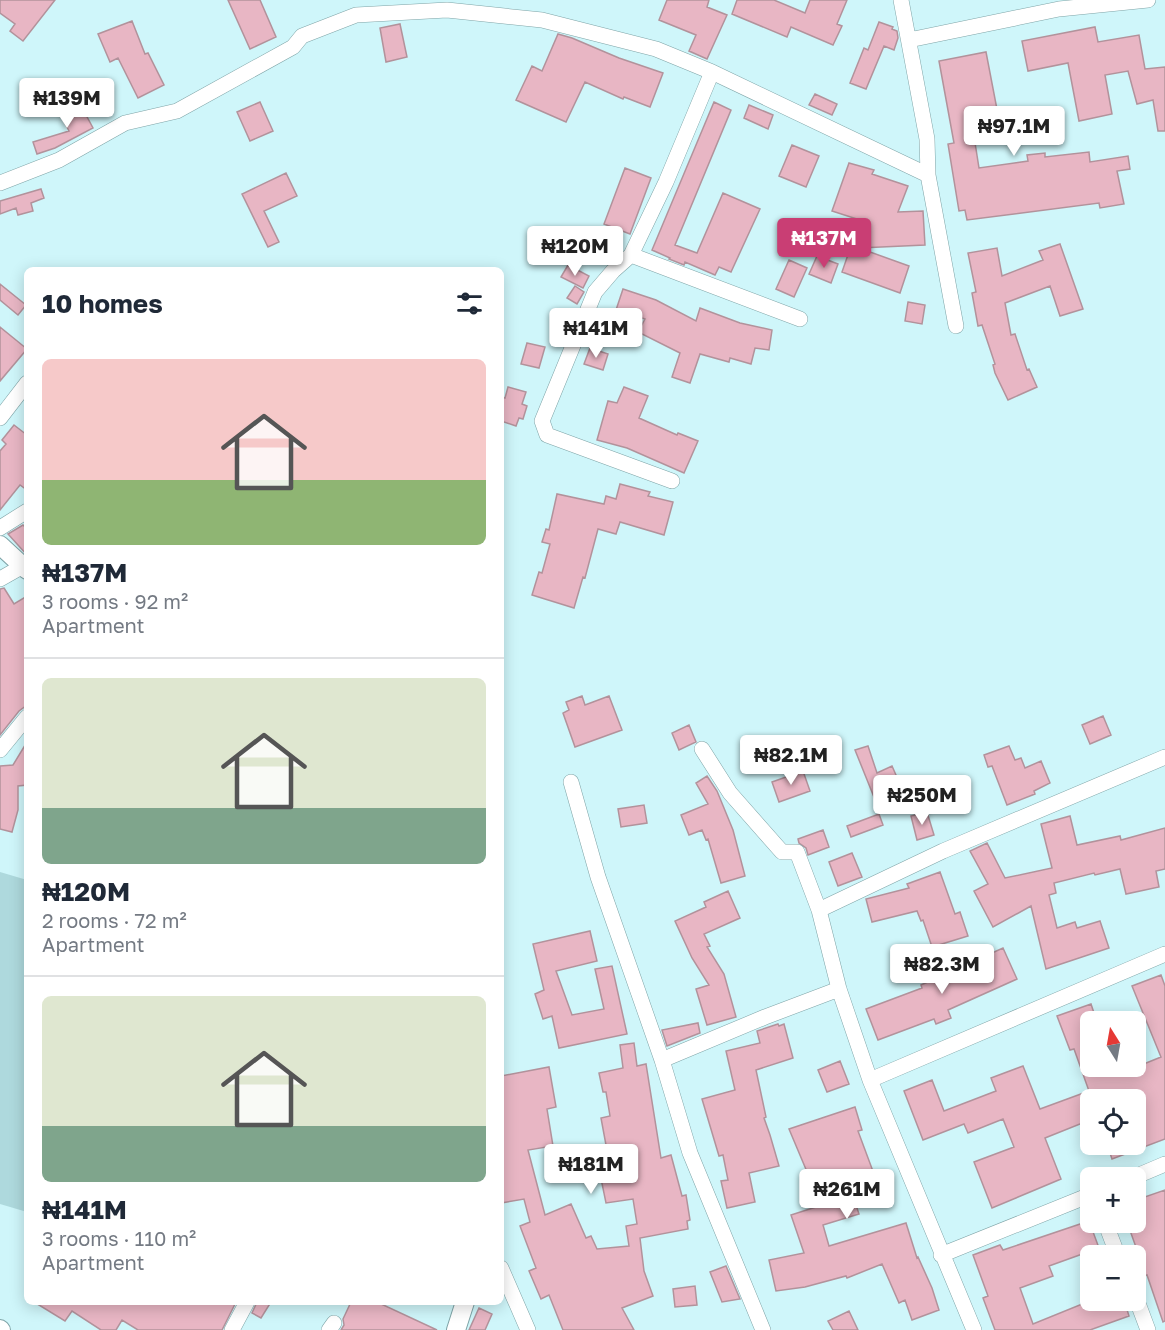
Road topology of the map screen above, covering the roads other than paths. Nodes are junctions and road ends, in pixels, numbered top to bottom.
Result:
1 (901, 0) edge
2 (1148, 0) edge
3 (909, 40) junction
4 (712, 72) junction
5 (928, 175) junction
6 (0, 183) edge
7 (631, 255) junction
8 (800, 319) dead end
9 (956, 326) dead end
10 (24, 387) edge
11 (0, 418) edge
12 (672, 481) dead end
13 (24, 513) edge
14 (0, 528) edge
15 (0, 545) edge
16 (24, 567) edge
17 (24, 568) edge
18 (0, 579) edge
19 (24, 721) edge
20 (702, 748) dead end
21 (0, 750) edge
22 (1165, 757) edge
23 (571, 782) dead end
24 (819, 910) junction
25 (1165, 954) edge
26 (839, 988) junction
27 (662, 1060) junction
28 (870, 1080) junction
29 (1165, 1164) edge
30 (1146, 1172) edge
31 (1080, 1199) edge
32 (941, 1255) junction
33 (504, 1275) edge
34 (245, 1305) edge
35 (464, 1305) edge
36 (1141, 1311) edge
37 (232, 1330) edge
38 (456, 1330) edge
39 (528, 1330) edge
40 (763, 1330) edge
41 (974, 1330) edge
42 (1148, 1330) edge

1 - 3 street
2 - 3 street
3 - 5 street
4 - 5 street
4 - 6 street
4 - 7 street
5 - 9 street
7 - 8 street
7 - 12 street
10 - 11 street
13 - 14 street
15 - 16 street
17 - 18 street
19 - 21 street
20 - 24 street
22 - 24 street
23 - 27 street
24 - 26 street
25 - 28 street
26 - 27 street
26 - 28 street
27 - 40 street
28 - 32 street
29 - 30 street
31 - 32 street
32 - 41 street
33 - 39 street
34 - 37 street
35 - 38 street
36 - 42 street

